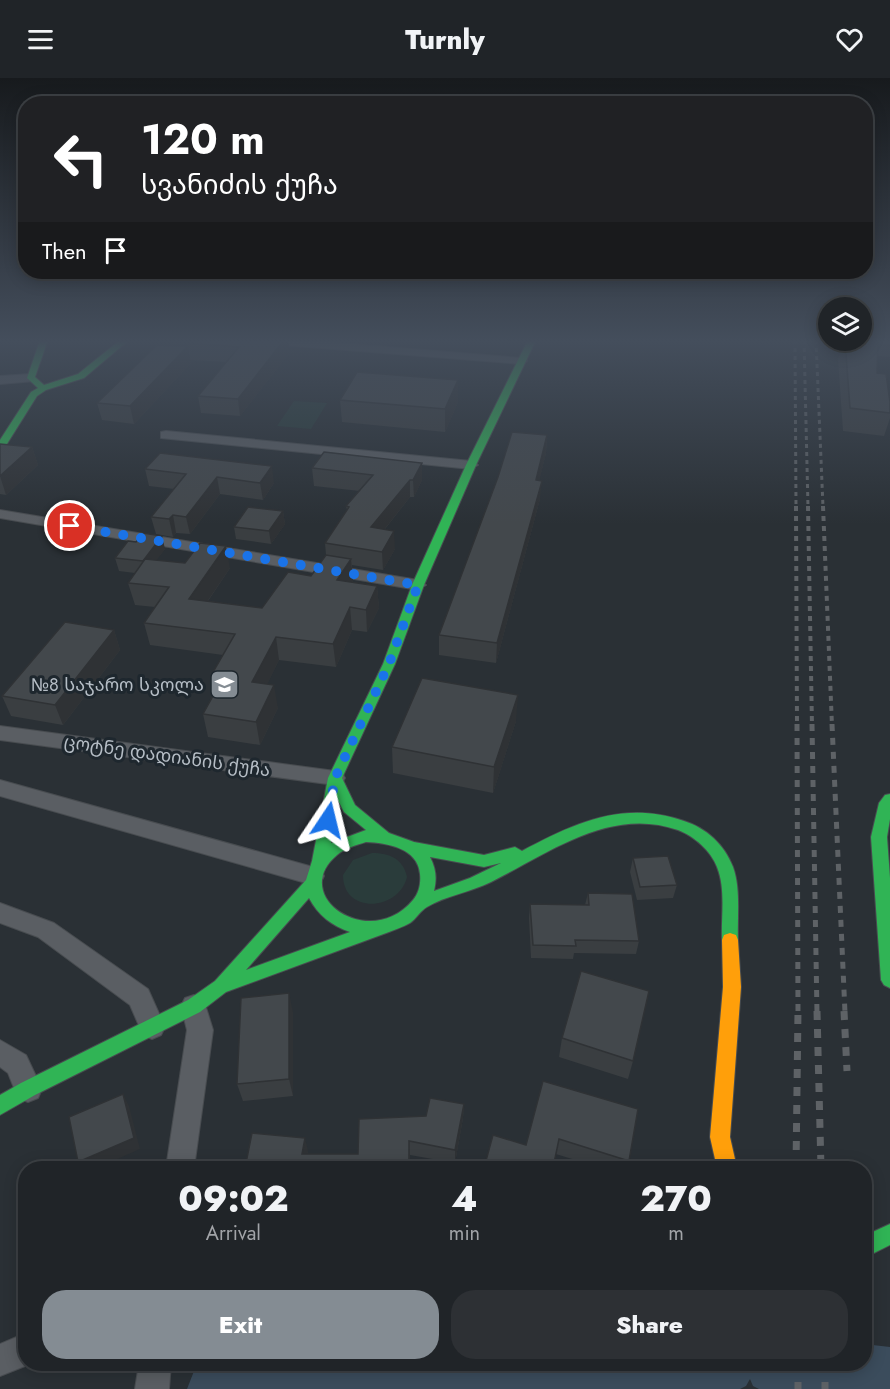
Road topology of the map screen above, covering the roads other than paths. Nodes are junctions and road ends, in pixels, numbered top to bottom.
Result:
1 (29, 401) edge
2 (502, 401) edge
3 (166, 435) dead end
4 (0, 447) edge
5 (471, 465) junction
6 (0, 514) edge
7 (418, 585) junction
8 (0, 733) edge
9 (335, 778) junction
10 (0, 788) edge
11 (890, 799) edge
12 (383, 836) junction
13 (546, 845) junction
14 (414, 848) junction
15 (315, 874) junction
16 (423, 902) junction
17 (0, 913) edge
18 (378, 929) junction
19 (890, 980) edge
20 (221, 986) junction
21 (194, 1006) junction
22 (152, 1027) junction
23 (0, 1052) edge
24 (28, 1089) junction
25 (0, 1106) edge
26 (181, 1161) edge
27 (725, 1161) edge
28 (890, 1234) edge
29 (872, 1243) edge
30 (18, 1352) edge
31 (0, 1360) edge
32 (154, 1371) edge
33 (152, 1389) edge

1 - 4 street
2 - 5 street
3 - 5 street
5 - 7 street
6 - 7 street
7 - 9 street
8 - 9 street, ცოტნე დადიანის ქუჩა
9 - 12 street
9 - 15 street
10 - 15 street
11 - 19 street
12 - 14 street
12 - 15 street
13 - 14 street
13 - 16 street
13 - 27 street
14 - 16 street
15 - 18 street
15 - 20 street
16 - 18 street
17 - 22 street
18 - 20 street
20 - 21 street
21 - 22 street
21 - 26 street
22 - 24 street
23 - 24 street
24 - 25 street
28 - 29 street
30 - 31 street
32 - 33 street

